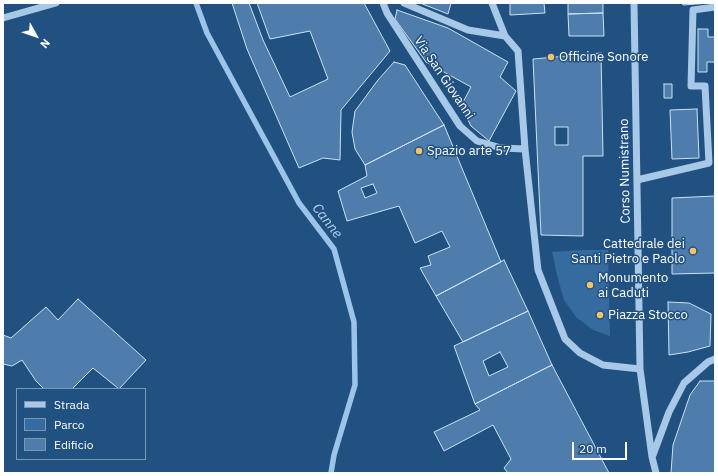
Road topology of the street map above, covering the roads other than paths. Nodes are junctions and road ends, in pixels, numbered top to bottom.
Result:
1 (56, 3) edge
2 (383, 3) edge
3 (404, 3) edge
4 (492, 3) edge
5 (634, 3) edge
6 (715, 8) edge
7 (3, 18) edge
8 (505, 36) junction
9 (525, 149) junction
10 (637, 180) junction
11 (715, 359) edge
12 (640, 368) junction
13 (652, 457) junction
14 (655, 473) edge

1 - 7 street
2 - 9 street, Via San Giovanni
3 - 8 street
4 - 8 street
5 - 10 street, Corso Numistrano
6 - 10 street
8 - 9 street
9 - 12 street
10 - 12 street, Corso Numistrano
11 - 13 street
12 - 13 street, Corso Numistrano
13 - 14 street, Corso Numistrano

